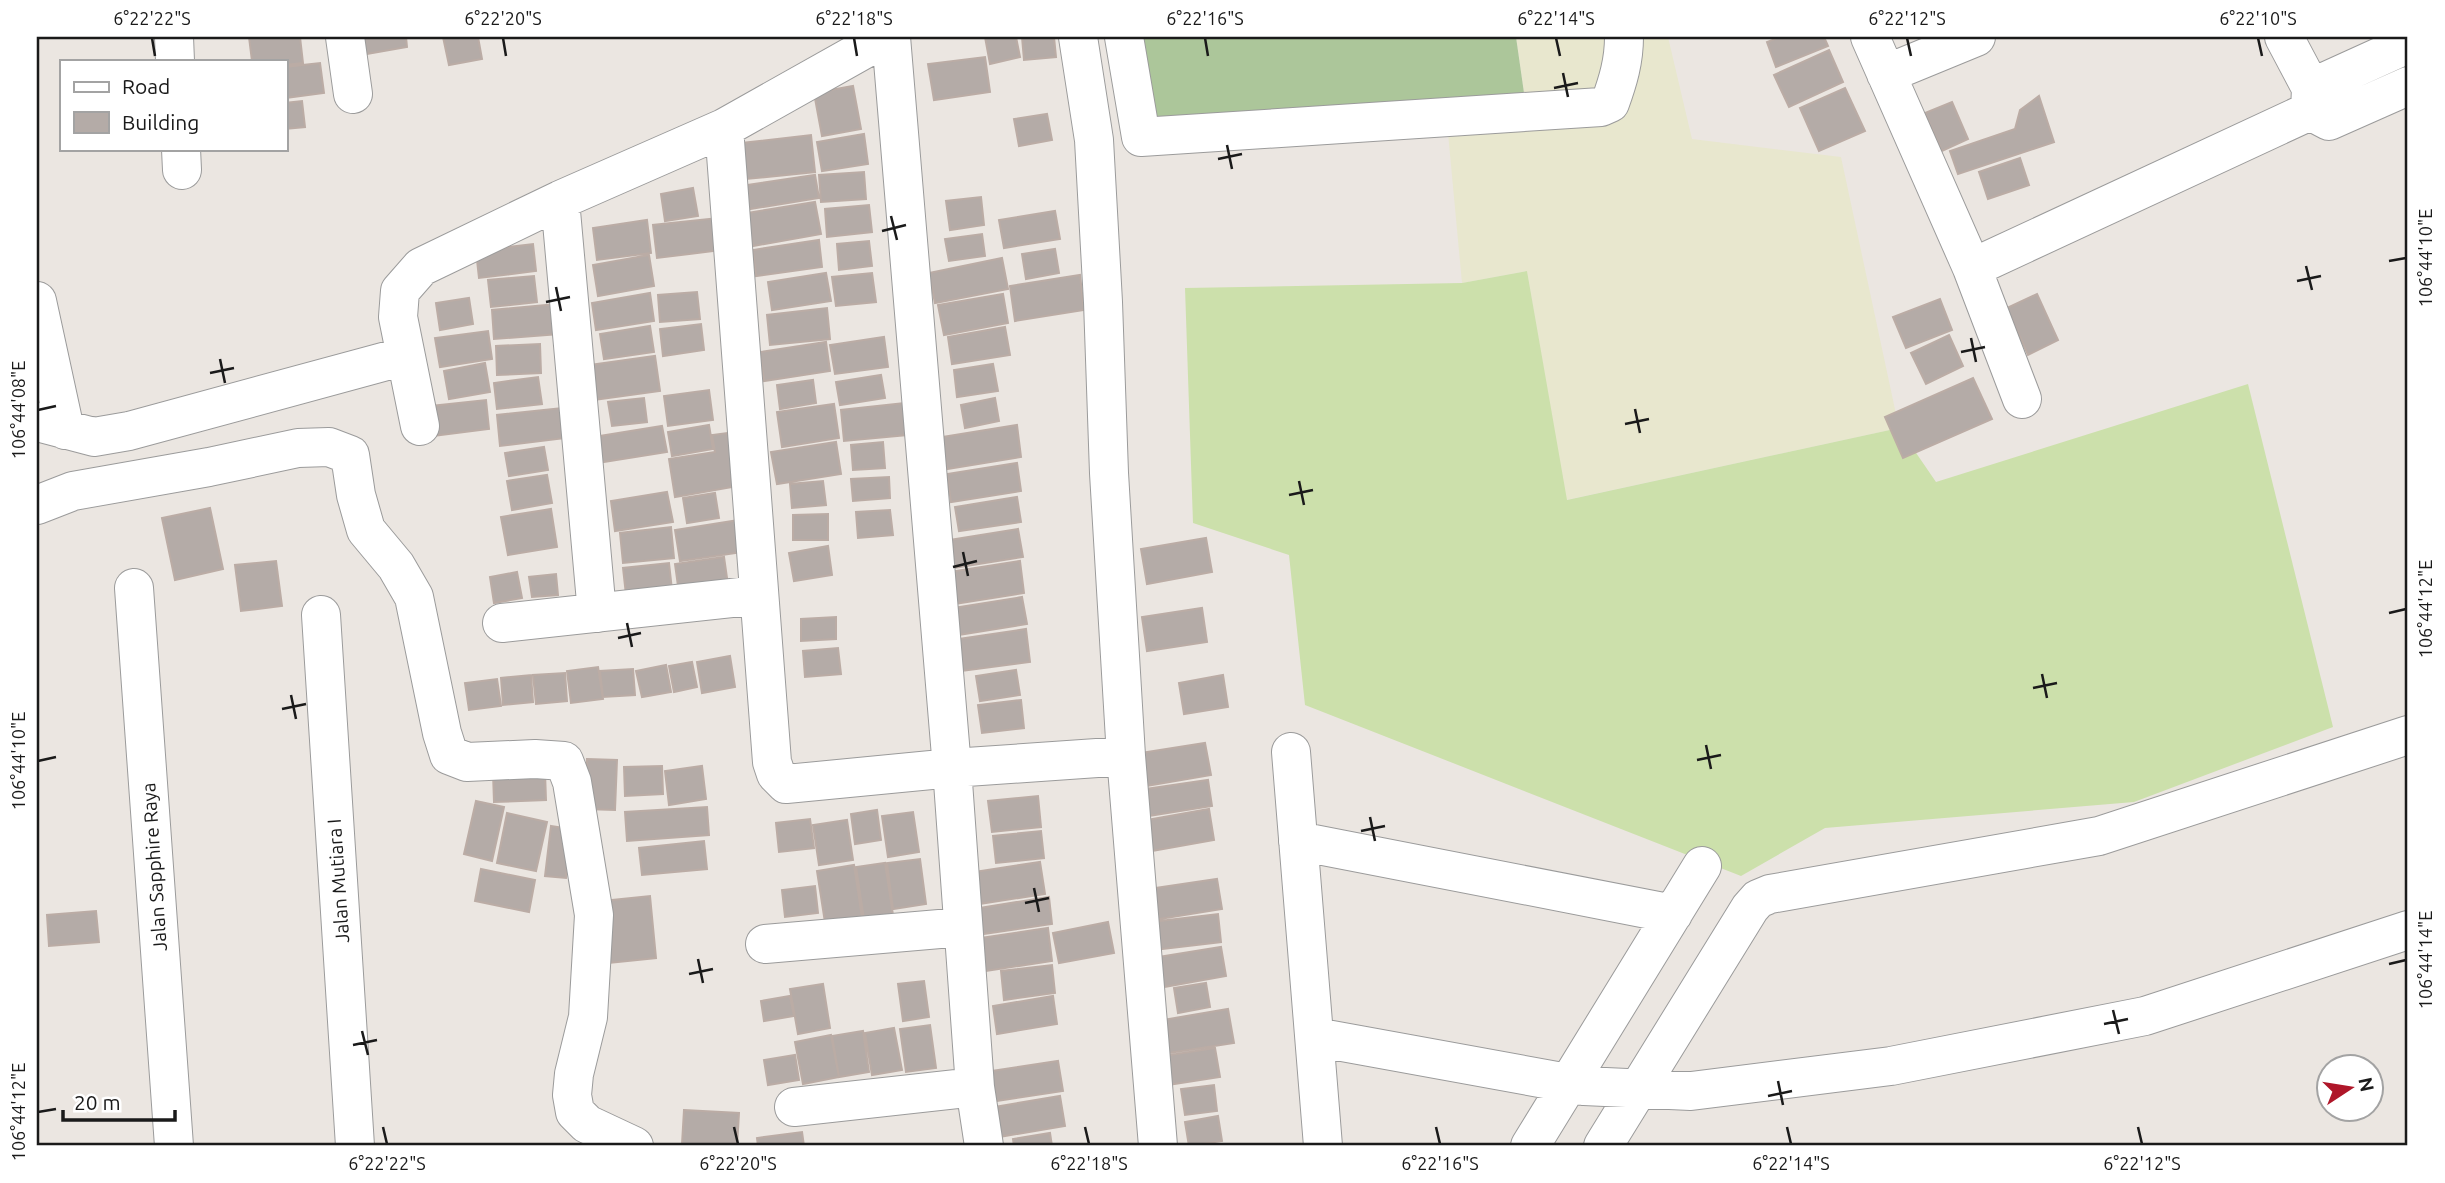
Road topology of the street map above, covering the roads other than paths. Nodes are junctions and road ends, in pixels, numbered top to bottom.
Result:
1 (174, 37) edge
2 (345, 37) edge
3 (888, 37) edge
4 (1078, 37) edge
5 (1124, 37) edge
6 (1624, 37) edge
7 (1870, 37) edge
8 (1976, 37) edge
9 (2284, 37) edge
10 (2408, 44) edge
11 (175, 60) edge
12 (1886, 74) junction
13 (2408, 86) edge
14 (353, 94) dead end
15 (2311, 99) junction
16 (724, 128) junction
17 (561, 200) junction
18 (1972, 268) junction
19 (37, 301) edge
20 (405, 356) junction
21 (2022, 399) dead end
22 (51, 426) edge
23 (419, 426) dead end
24 (37, 505) edge
25 (134, 588) dead end
26 (760, 595) junction
27 (597, 612) junction
28 (321, 615) dead end
29 (502, 623) dead end
30 (2408, 735) edge
31 (1292, 752) dead end
32 (1125, 756) junction
33 (952, 768) junction
34 (1298, 841) junction
35 (1702, 866) dead end
36 (1673, 914) junction
37 (963, 927) junction
38 (2408, 930) edge
39 (765, 944) dead end
40 (1315, 1037) junction
41 (1576, 1084) junction
42 (975, 1087) junction
43 (1631, 1089) junction
44 (794, 1107) dead end
45 (174, 1146) edge
46 (355, 1146) edge
47 (634, 1146) edge
48 (984, 1146) edge
49 (1158, 1146) edge
50 (1324, 1146) edge
51 (1530, 1146) edge
52 (1603, 1146) edge

1 - 11 street
2 - 14 street
3 - 16 street
3 - 33 street
4 - 32 street
5 - 6 street
7 - 12 street
8 - 12 street
9 - 15 street
10 - 15 street
12 - 18 street
13 - 15 street
15 - 18 street
16 - 17 street
16 - 26 street
17 - 20 street
17 - 27 street
18 - 21 street
19 - 22 street
20 - 22 street
20 - 23 street
24 - 47 street
25 - 45 street, Jalan Sapphire Raya
26 - 27 street
26 - 33 street
27 - 29 street
28 - 46 street, Jalan Mutiara I
30 - 43 street
31 - 34 street
32 - 33 street
32 - 49 street
33 - 37 street
34 - 36 street
34 - 40 street
35 - 36 street
36 - 41 street
37 - 39 street
37 - 42 street
38 - 43 street
40 - 41 street
40 - 50 street
41 - 43 street
41 - 51 street
42 - 44 street
42 - 48 street
43 - 52 street

